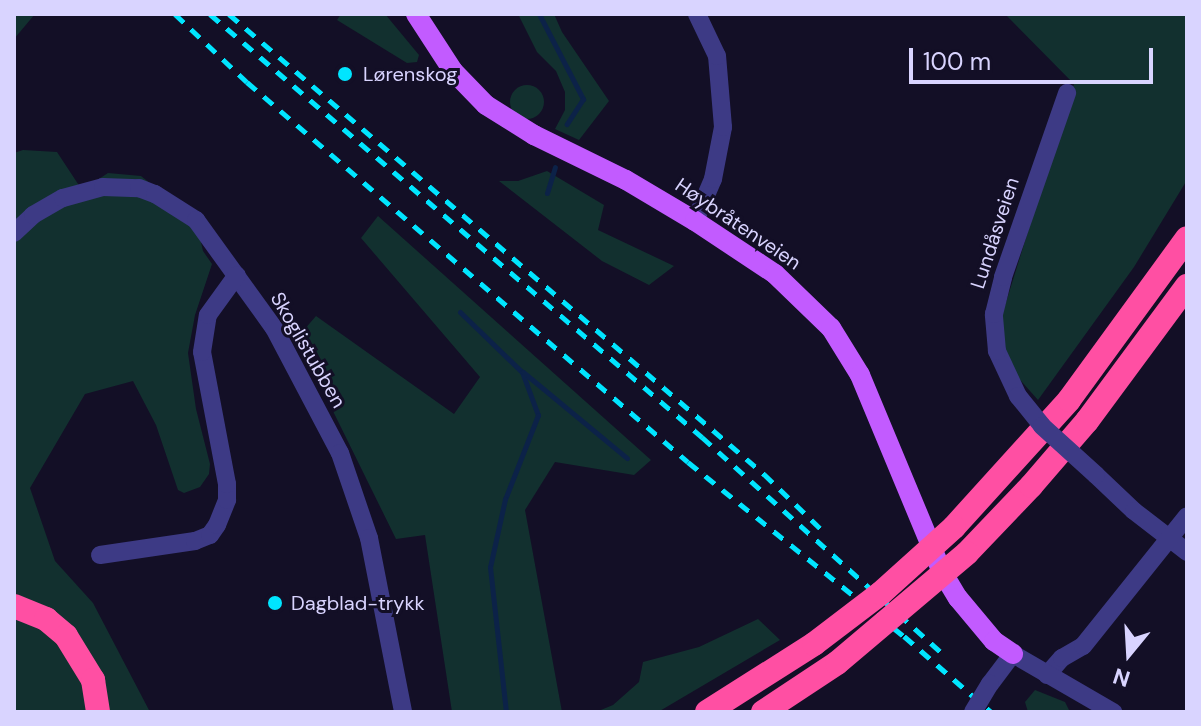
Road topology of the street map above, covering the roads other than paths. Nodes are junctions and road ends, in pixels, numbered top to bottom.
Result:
1 (416, 14) edge
2 (697, 14) edge
3 (1067, 93) dead end
4 (695, 221) junction
5 (14, 233) edge
6 (1187, 238) edge
7 (237, 275) junction
8 (1187, 286) edge
9 (1187, 516) edge
10 (1170, 539) junction
11 (1187, 552) edge
12 (100, 555) dead end
13 (14, 606) edge
14 (1013, 654) junction
15 (1047, 675) junction
16 (98, 712) edge
17 (403, 712) edge
18 (707, 712) edge
19 (763, 712) edge
20 (973, 712) edge
21 (1113, 712) edge

1 - 4 main road, Høybråtenveien
2 - 4 street
3 - 10 street, Lundåsveien, bridge
4 - 14 main road, Høybråtenveien
5 - 7 street, Skoglistubben
6 - 18 highway, bridge
7 - 12 street
7 - 17 street, Skoglistubben
8 - 19 highway, bridge
9 - 10 street
10 - 11 street, Lundåsveien
10 - 15 street
13 - 16 highway
14 - 15 street, Høybråtenveien
14 - 20 street, bridge
15 - 21 street, Høybråtenveien

